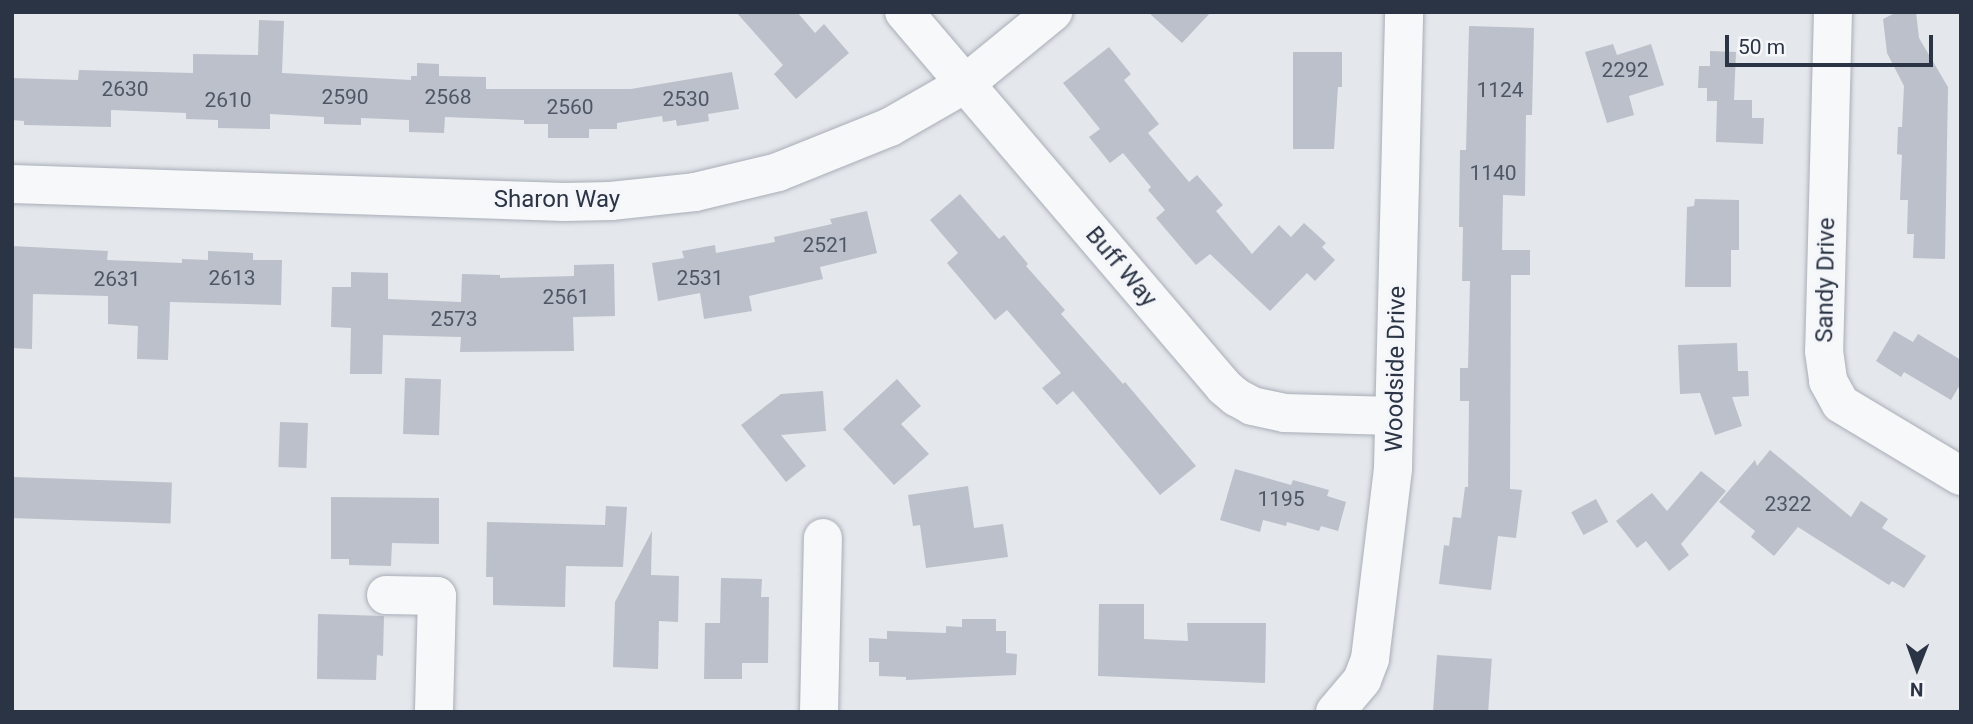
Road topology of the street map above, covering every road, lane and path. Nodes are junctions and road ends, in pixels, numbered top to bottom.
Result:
1 (904, 12) edge
2 (1052, 12) edge
3 (1404, 12) edge
4 (1833, 12) edge
5 (965, 84) junction
6 (12, 184) edge
7 (1394, 416) junction
8 (1961, 476) edge
9 (823, 538) dead end
10 (386, 595) dead end
11 (1337, 711) edge
12 (434, 712) edge
13 (818, 712) edge

1 - 5 street, Buff Way
2 - 5 street, Sharon Way
3 - 7 street, Woodside Drive
4 - 8 street, Sandy Drive
5 - 6 street, Sharon Way
5 - 7 street, Buff Way
7 - 11 street, Woodside Drive
9 - 13 street
10 - 12 street

